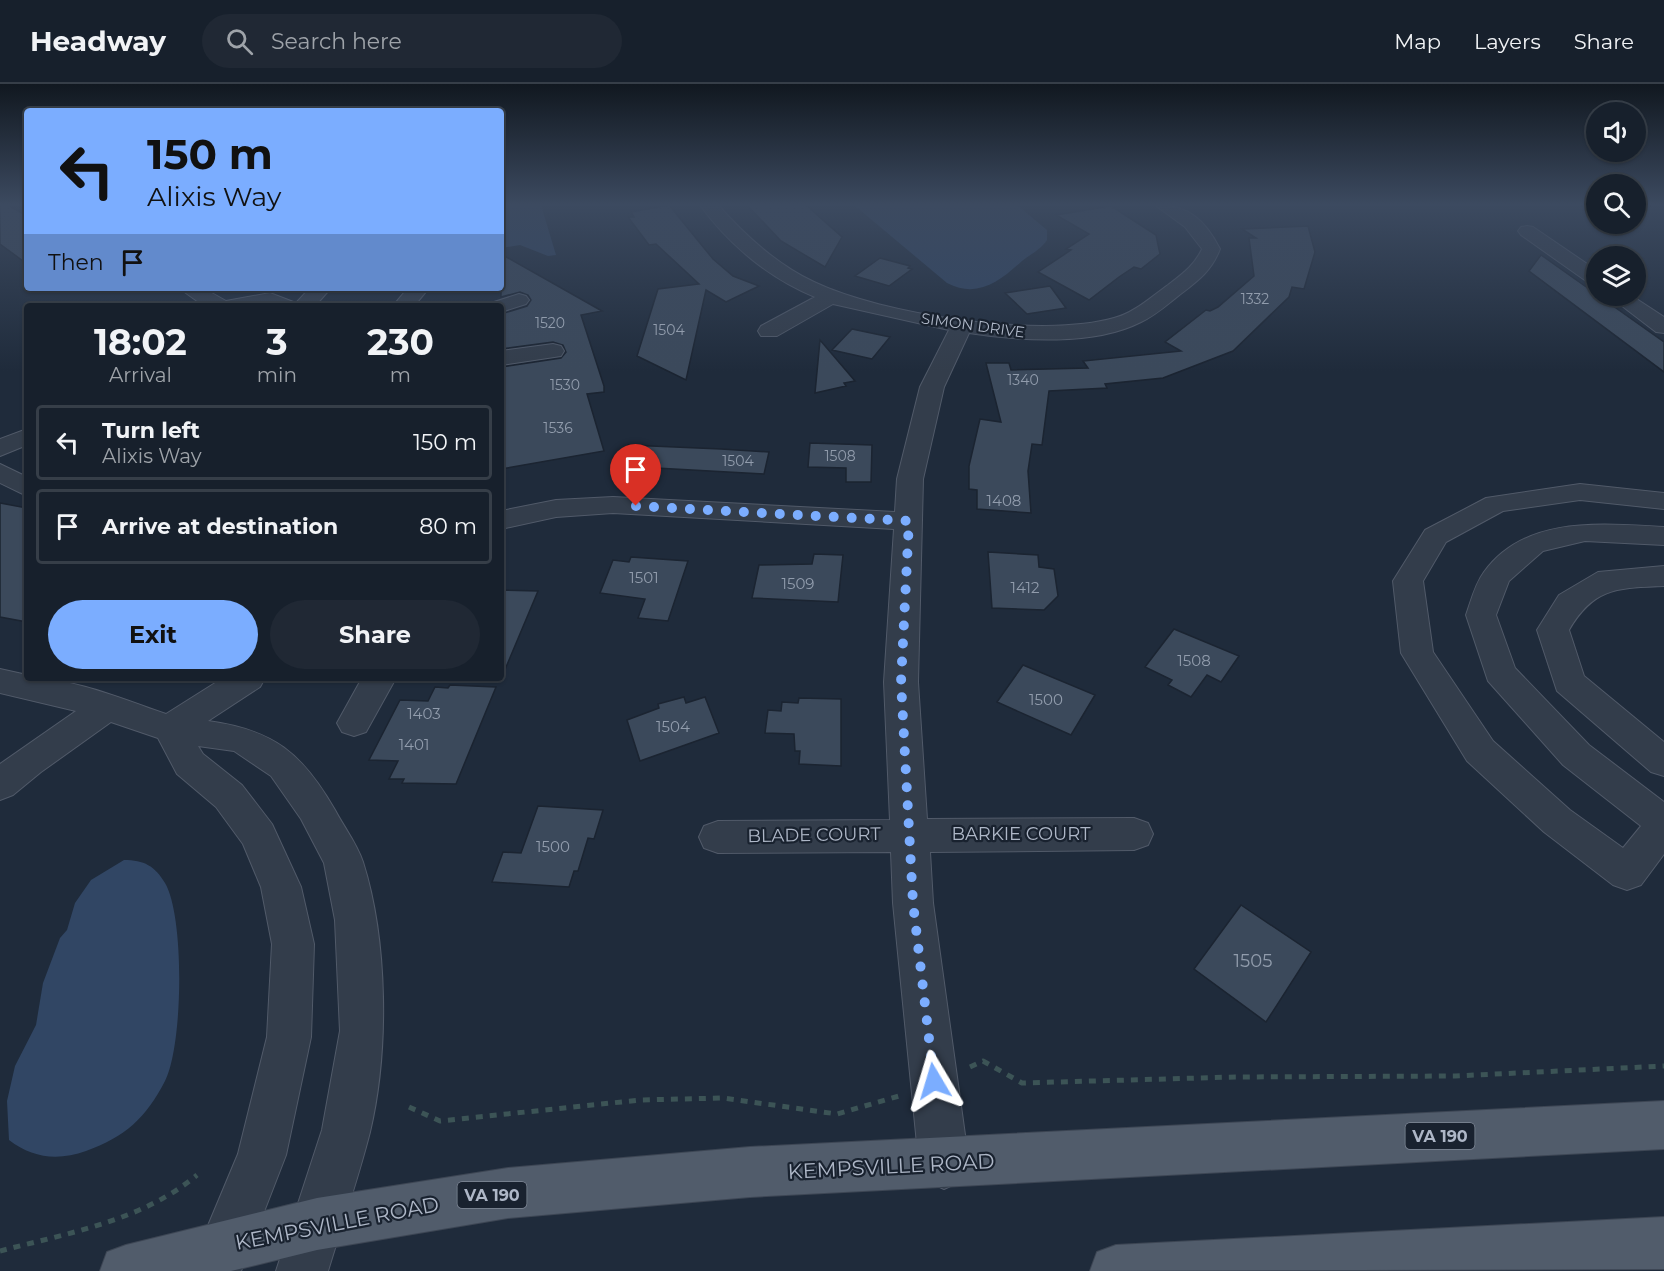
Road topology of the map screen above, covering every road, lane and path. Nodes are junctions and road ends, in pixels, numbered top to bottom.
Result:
1 (762, 260) edge
2 (1207, 260) edge
3 (1565, 260) edge
4 (1586, 273) edge
5 (194, 291) edge
6 (318, 291) edge
7 (416, 291) edge
8 (830, 297) junction
9 (214, 303) edge
10 (248, 303) edge
11 (280, 303) edge
12 (307, 303) edge
13 (406, 303) edge
14 (1634, 306) edge
15 (962, 325) junction
16 (1664, 327) edge
17 (769, 330) dead end
18 (553, 351) dead end
19 (504, 358) edge
20 (24, 437) edge
21 (0, 448) edge
22 (24, 459) edge
23 (0, 471) edge
24 (24, 486) edge
25 (1664, 501) edge
26 (504, 519) edge
27 (909, 521) junction
28 (1664, 536) edge
29 (1664, 576) edge
30 (0, 681) edge
31 (243, 681) edge
32 (377, 681) edge
33 (106, 708) junction
34 (354, 723) dead end
35 (170, 729) junction
36 (1664, 762) edge
37 (0, 785) edge
38 (1664, 824) edge
39 (909, 834) junction
40 (1134, 834) dead end
41 (718, 837) dead end
42 (1664, 1066) edge
43 (934, 1081) junction
44 (409, 1107) dead end
45 (1664, 1125) edge
46 (944, 1164) junction
47 (197, 1175) dead end
48 (317, 1224) junction
49 (1664, 1243) edge
50 (0, 1251) edge
51 (220, 1258) edge
52 (126, 1271) edge
53 (302, 1271) edge
54 (1116, 1271) edge

1 - 8 street, SIMON DRIVE
2 - 15 street, SIMON DRIVE
3 - 4 street
5 - 9 street
6 - 12 street
7 - 13 street
8 - 15 street, SIMON DRIVE
8 - 17 street
10 - 11 street
14 - 16 street
15 - 27 street
18 - 19 street
20 - 21 street
22 - 23 street
23 - 24 street
25 - 38 street
26 - 27 street
27 - 39 street
28 - 38 street
29 - 36 street
30 - 33 street
31 - 35 street
32 - 34 street
33 - 35 street
33 - 37 street
35 - 48 street
35 - 51 street
39 - 40 street, BARKIE COURT
39 - 41 street, BLADE COURT
39 - 43 street
42 - 43 path
43 - 44 path
43 - 46 street
45 - 46 main road, KEMPSVILLE ROAD / VA 190
46 - 48 main road, KEMPSVILLE ROAD / VA 190
47 - 50 path
48 - 51 main road, KEMPSVILLE ROAD / VA 190
48 - 53 street
49 - 54 main road
51 - 52 main road, KEMPSVILLE ROAD / VA 190

